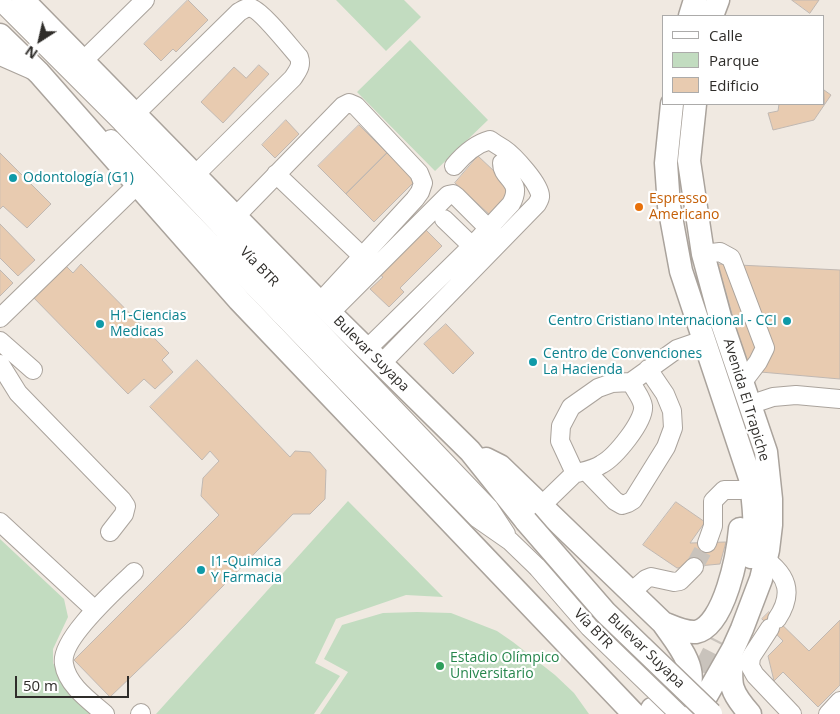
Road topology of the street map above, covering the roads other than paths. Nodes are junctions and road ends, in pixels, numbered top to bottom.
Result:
1 (23, 0) edge
2 (145, 0) edge
3 (695, 0) edge
4 (718, 0) edge
5 (0, 1) edge
6 (690, 15) edge
7 (712, 15) edge
8 (0, 35) edge
9 (0, 56) edge
10 (83, 61) junction
11 (40, 73) junction
12 (672, 105) edge
13 (695, 105) edge
14 (135, 114) junction
15 (512, 158) junction
16 (454, 166) dead end
17 (276, 174) junction
18 (196, 175) junction
19 (137, 185) junction
20 (514, 199) junction
21 (533, 208) junction
22 (236, 216) junction
23 (444, 219) dead end
24 (488, 228) junction
25 (501, 241) junction
26 (732, 242) dead end
27 (472, 246) junction
28 (703, 254) junction
29 (362, 256) junction
30 (734, 264) junction
31 (681, 271) junction
32 (325, 308) junction
33 (0, 319) edge
34 (0, 337) edge
35 (703, 340) junction
36 (0, 342) edge
37 (374, 356) junction
38 (0, 364) edge
39 (648, 369) junction
40 (32, 370) dead end
41 (631, 382) junction
42 (742, 383) junction
43 (840, 399) edge
44 (749, 405) junction
45 (732, 426) junction
46 (580, 472) junction
47 (741, 490) junction
48 (533, 514) junction
49 (0, 522) edge
50 (110, 532) dead end
51 (510, 541) junction
52 (707, 543) tunnel mouth
53 (766, 560) junction
54 (694, 567) tunnel mouth
55 (134, 572) dead end
56 (630, 593) junction
57 (95, 610) junction
58 (663, 623) junction
59 (726, 644) junction
60 (840, 702) edge
61 (649, 712) edge
62 (104, 714) edge
63 (679, 714) edge
64 (696, 714) edge
65 (711, 714) edge
66 (750, 714) edge
67 (792, 714) edge
68 (828, 714) edge

1 - 10 main road, Bulevar Suyapa
2 - 10 street
3 - 6 main road
4 - 7 main road
5 - 51 street, Vía BTR
8 - 11 main road
8 - 51 street, Vía BTR
9 - 11 street
10 - 14 main road, Bulevar Suyapa
11 - 19 main road
12 - 31 main road, Avenida El Trapiche
13 - 28 main road, Avenida El Trapiche
14 - 18 main road, Bulevar Suyapa
14 - 18 street
15 - 16 street
15 - 20 street
15 - 21 street
17 - 22 street
17 - 29 street
17 - 29 street
18 - 22 main road, Bulevar Suyapa
19 - 33 street
19 - 61 main road
20 - 21 street
20 - 24 street
21 - 25 street
22 - 32 main road, Bulevar Suyapa
23 - 27 street
24 - 25 street
24 - 27 street
24 - 32 street
25 - 37 street
26 - 30 street
27 - 37 street
28 - 30 street
28 - 42 main road, Avenida El Trapiche
29 - 32 street
30 - 42 street
31 - 35 main road, Avenida El Trapiche
31 - 44 main road
32 - 37 main road, Bulevar Suyapa
33 - 34 street
35 - 39 street
35 - 45 main road, Avenida El Trapiche
36 - 40 street
37 - 48 main road, Bulevar Suyapa
38 - 50 street
39 - 41 street
39 - 46 street
41 - 46 street
41 - 46 street
42 - 44 main road, Avenida El Trapiche
43 - 44 street
44 - 53 main road, Avenida El Trapiche
45 - 47 main road
45 - 59 main road, Avenida El Trapiche
46 - 48 street
47 - 52 street
47 - 58 main road
48 - 56 main road
48 - 65 main road, Bulevar Suyapa, bridge
49 - 57 street
51 - 63 street, Vía BTR, bridge
53 - 59 main road, Avenida El Trapiche
53 - 67 street
54 - 56 street
55 - 57 street
56 - 58 main road
57 - 62 street
58 - 61 main road
59 - 64 main road, Avenida El Trapiche
59 - 66 main road
60 - 68 street

